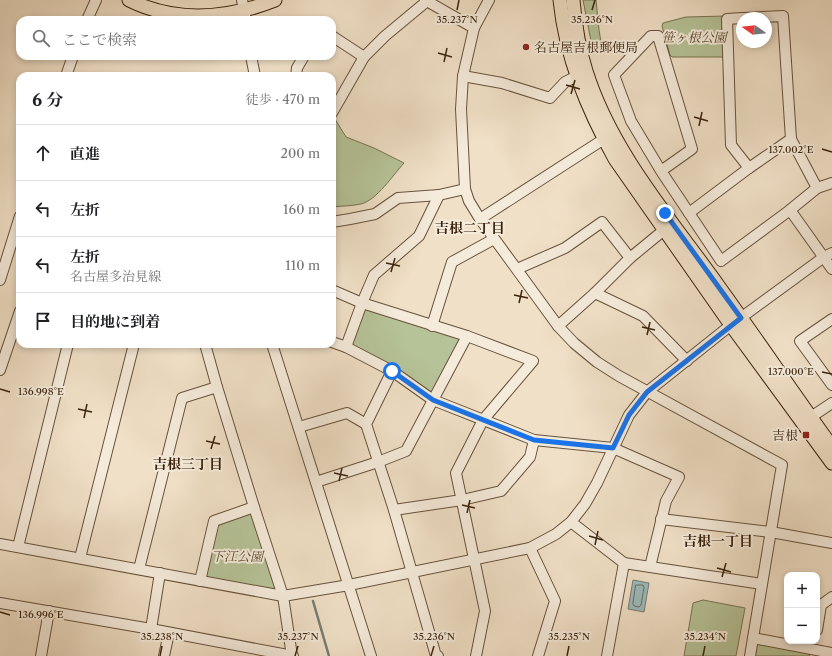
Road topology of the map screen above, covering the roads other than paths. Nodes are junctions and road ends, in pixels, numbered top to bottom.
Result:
1 (96, 0) edge
2 (129, 0) edge
3 (275, 0) edge
4 (489, 0) edge
5 (560, 0) edge
6 (573, 0) edge
7 (426, 1) edge
8 (244, 10) edge
9 (89, 16) edge
10 (772, 17) edge
11 (736, 19) edge
12 (474, 28) junction
13 (336, 39) edge
14 (364, 57) junction
15 (72, 60) edge
16 (253, 60) edge
17 (301, 60) edge
18 (67, 72) edge
19 (254, 72) edge
20 (296, 72) edge
21 (463, 76) junction
22 (576, 76) junction
23 (336, 106) edge
24 (604, 139) junction
25 (791, 139) junction
26 (749, 168) junction
27 (661, 171) junction
28 (832, 183) edge
29 (817, 188) junction
30 (464, 189) junction
31 (439, 195) junction
32 (790, 210) junction
33 (689, 213) junction
34 (480, 219) junction
35 (336, 221) edge
36 (16, 229) edge
37 (664, 230) junction
38 (494, 239) junction
39 (828, 255) edge
40 (630, 258) junction
41 (517, 269) junction
42 (832, 269) edge
43 (0, 280) edge
44 (336, 292) edge
45 (595, 293) junction
46 (362, 303) junction
47 (832, 319) edge
48 (736, 322) junction
49 (16, 323) edge
50 (432, 326) junction
51 (558, 326) junction
52 (468, 336) junction
53 (336, 343) edge
54 (346, 347) junction
55 (67, 348) edge
56 (133, 348) edge
57 (206, 348) edge
58 (273, 348) edge
59 (687, 361) junction
60 (0, 370) edge
61 (392, 371) junction
62 (832, 385) edge
63 (217, 387) junction
64 (647, 392) junction
65 (433, 400) junction
66 (832, 403) edge
67 (811, 417) junction
68 (483, 420) junction
69 (366, 424) junction
70 (299, 427) junction
71 (534, 440) junction
72 (832, 447) edge
73 (613, 448) junction
74 (378, 462) junction
75 (832, 463) edge
76 (316, 482) junction
77 (462, 500) junction
78 (254, 507) junction
79 (394, 510) junction
80 (661, 518) junction
81 (571, 522) junction
82 (771, 532) junction
83 (832, 543) edge
84 (0, 544) edge
85 (18, 547) junction
86 (530, 548) junction
87 (80, 558) junction
88 (474, 559) junction
89 (624, 563) junction
90 (650, 567) junction
91 (139, 569) junction
92 (412, 571) junction
93 (160, 573) junction
94 (200, 581) junction
95 (762, 584) junction
96 (349, 585) junction
97 (283, 596) junction
98 (832, 597) edge
99 (0, 603) edge
100 (49, 611) junction
101 (820, 615) edge
102 (151, 629) junction
103 (169, 633) junction
104 (753, 638) junction
105 (814, 648) edge
106 (832, 653) edge
107 (41, 656) edge
108 (164, 656) edge
109 (293, 656) edge
110 (371, 656) edge
111 (438, 656) edge
112 (476, 656) edge
113 (538, 656) edge
114 (607, 656) edge
115 (750, 656) edge

1 - 9 street
2 - 8 main road
3 - 8 main road
4 - 12 street
5 - 22 main road
6 - 48 main road
7 - 12 street
7 - 14 street
10 - 25 street
11 - 26 street
12 - 21 street
13 - 14 street
14 - 23 street
15 - 18 street
16 - 19 street
17 - 20 street
21 - 22 street
21 - 30 street
22 - 24 main road
24 - 34 street
24 - 37 main road
25 - 26 street
25 - 29 street
26 - 33 street
27 - 27 street
27 - 33 street
28 - 29 street
29 - 32 street
30 - 31 street
30 - 34 street
31 - 35 street
31 - 46 street
32 - 33 street
32 - 39 street
34 - 38 street
36 - 43 street
37 - 40 street
37 - 48 main road
38 - 41 street
38 - 50 street
39 - 42 street
39 - 48 street
40 - 41 street
40 - 45 street
41 - 51 street
44 - 46 street
45 - 51 street
45 - 59 street
46 - 50 street
46 - 54 street
47 - 62 street
48 - 59 street
48 - 67 main road
48 - 75 main road
49 - 60 street
50 - 52 street
51 - 64 street
52 - 65 street
52 - 68 street
53 - 54 street
54 - 61 street
55 - 85 street
56 - 87 street
57 - 63 street
58 - 70 street
59 - 64 street
61 - 65 street
61 - 69 street
63 - 78 street
63 - 91 street
64 - 73 street
64 - 82 street
65 - 68 street
65 - 74 street
66 - 67 street
67 - 72 main road
68 - 71 street
68 - 77 street
69 - 70 street
69 - 74 street
70 - 76 street
71 - 73 street
71 - 77 street
73 - 80 street
73 - 81 street
74 - 76 street
74 - 79 street
76 - 96 street
77 - 79 street
77 - 88 street
78 - 94 street
78 - 97 street
79 - 92 street
80 - 82 street
80 - 90 street
81 - 86 street
81 - 89 street
82 - 83 street
82 - 95 street
84 - 85 street
85 - 87 street
86 - 88 street
86 - 113 street
87 - 91 street
88 - 92 street
88 - 112 street
89 - 90 street
89 - 114 street
90 - 95 street
91 - 93 street
92 - 96 street
92 - 111 street
93 - 94 street
93 - 102 street
94 - 97 street
95 - 104 street
96 - 97 street
96 - 110 street
97 - 109 street
98 - 101 street
99 - 100 street
100 - 102 street
100 - 107 street
102 - 103 street
103 - 108 street
103 - 109 street
104 - 105 street
104 - 115 street
105 - 106 street

